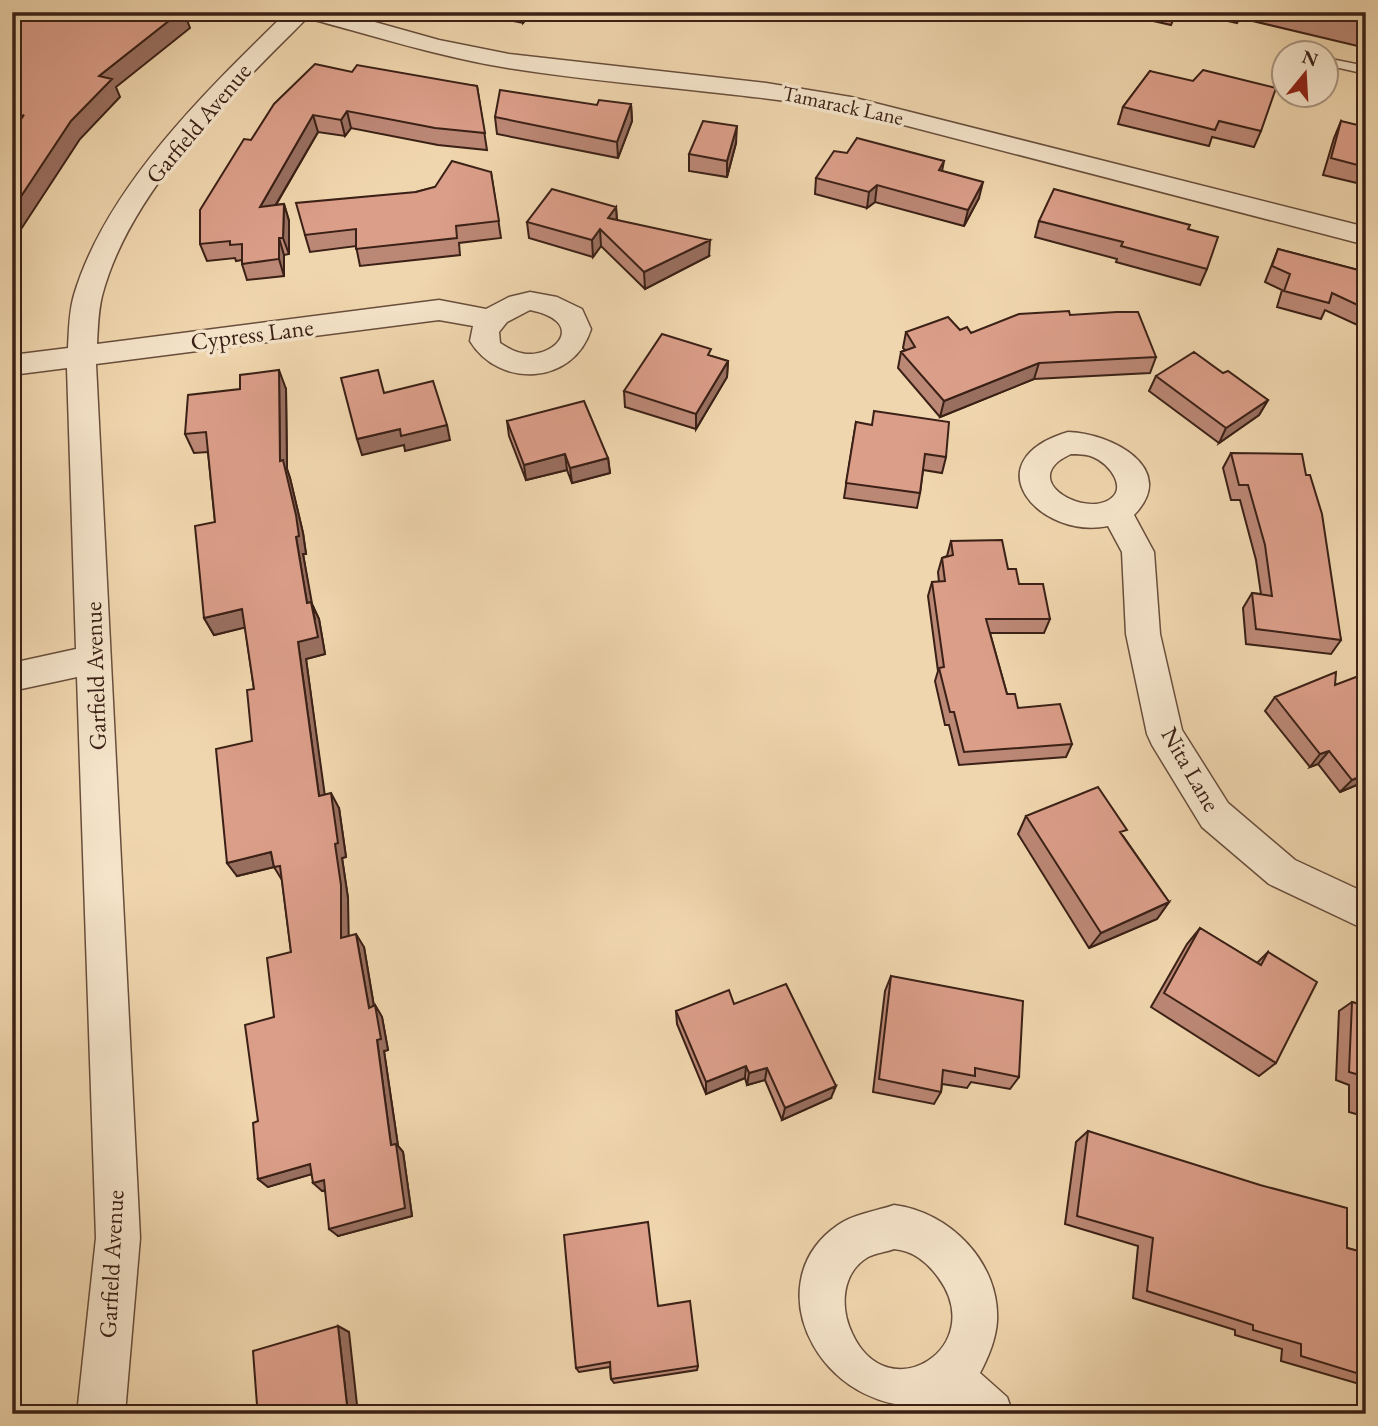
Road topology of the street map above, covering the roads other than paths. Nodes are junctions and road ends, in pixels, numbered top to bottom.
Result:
1 (300, 12) edge
2 (313, 12) edge
3 (1340, 65) edge
4 (1366, 70) edge
5 (1366, 236) edge
6 (491, 320) dead end
7 (81, 356) junction
8 (12, 365) edge
9 (1116, 511) dead end
10 (95, 659) junction
11 (12, 677) edge
12 (1366, 912) edge
13 (948, 1376) dead end
14 (101, 1414) edge
15 (990, 1414) edge

1 - 7 street, Garfield Avenue
2 - 5 street, Tamarack Lane
3 - 4 lane
6 - 7 street, Cypress Lane
7 - 8 street, Cypress Lane
7 - 10 street, Garfield Avenue
9 - 12 street, Nita Lane
10 - 11 street
10 - 14 street, Garfield Avenue
13 - 15 street

